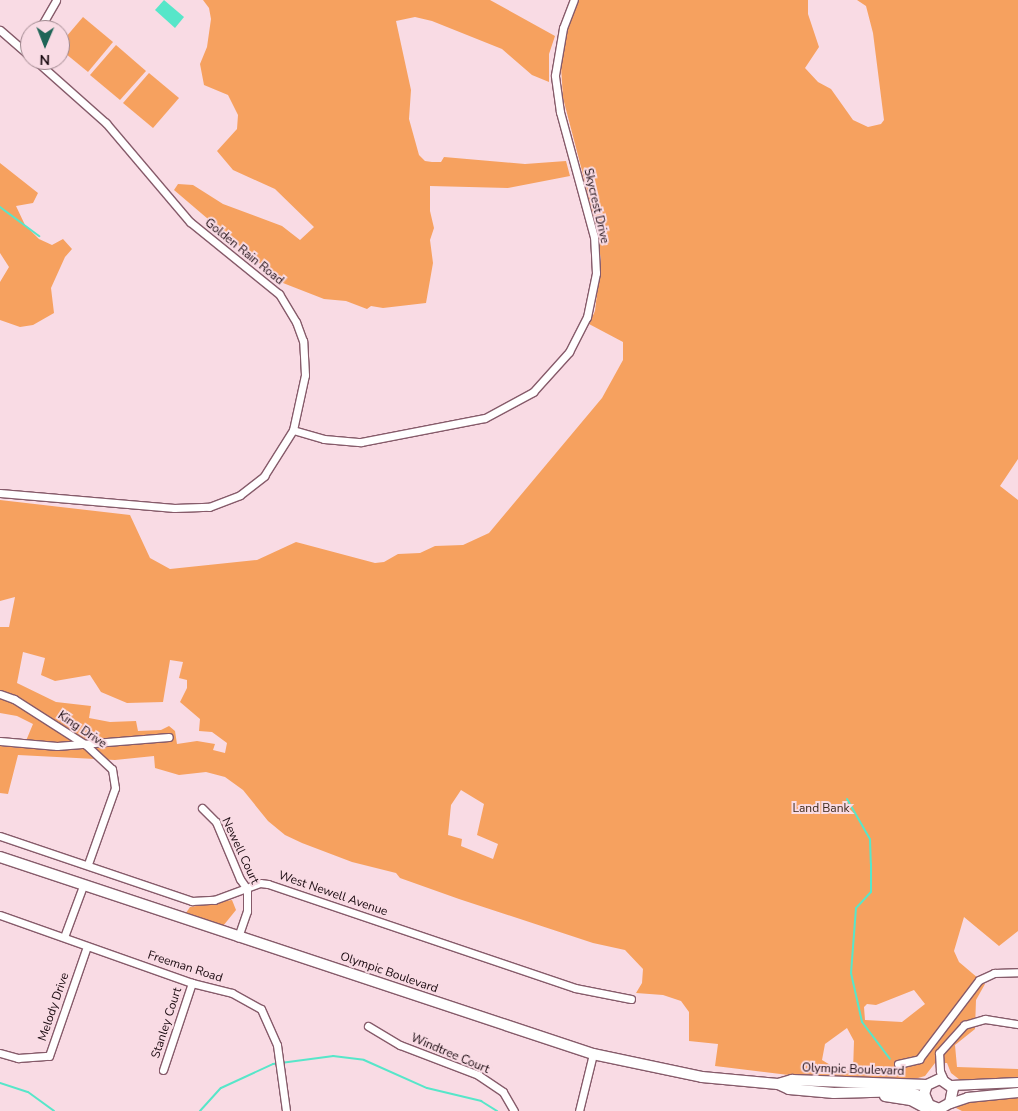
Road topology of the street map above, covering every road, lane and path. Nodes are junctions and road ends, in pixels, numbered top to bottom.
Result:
1 (56, 0) edge
2 (574, 0) edge
3 (45, 20) edge
4 (0, 30) edge
5 (20, 47) edge
6 (46, 70) edge
7 (293, 430) junction
8 (0, 493) edge
9 (0, 694) edge
10 (169, 736) dead end
11 (0, 741) edge
12 (86, 746) junction
13 (202, 808) dead end
14 (0, 836) edge
15 (0, 857) edge
16 (88, 864) junction
17 (83, 886) junction
18 (247, 889) junction
19 (0, 916) edge
20 (238, 937) junction
21 (64, 938) junction
22 (87, 946) junction
23 (1018, 972) edge
24 (192, 983) junction
25 (631, 1000) dead end
26 (1018, 1024) edge
27 (368, 1026) dead end
28 (0, 1053) edge
29 (593, 1054) junction
30 (898, 1064) dead end
31 (163, 1070) dead end
32 (939, 1080) junction
33 (1018, 1082) edge
34 (778, 1084) junction
35 (1018, 1092) edge
36 (926, 1104) edge
37 (949, 1107) edge
38 (286, 1111) edge
39 (514, 1111) edge
40 (579, 1111) edge

1 - 3 street
2 - 7 street, Skycrest Drive
4 - 5 street
6 - 7 street, Golden Rain Road
7 - 8 street, Golden Rain Road
9 - 12 street, King Drive
10 - 12 street
11 - 12 street
12 - 16 street, King Drive
13 - 18 street, Newell Court
14 - 16 street, West Newell Avenue
15 - 17 main road, Olympic Boulevard
16 - 18 street, West Newell Avenue
17 - 20 main road, Olympic Boulevard
17 - 21 street
18 - 20 street, Newell Court
18 - 25 street, West Newell Avenue
19 - 21 street, Freeman Road
20 - 29 main road, Olympic Boulevard
21 - 22 street, Freeman Road
22 - 24 street, Freeman Road
22 - 28 street, Melody Drive
23 - 30 street
24 - 31 street, Stanley Court
24 - 38 street, Freeman Road
26 - 32 street
27 - 39 street, Windtree Court
29 - 34 main road, Olympic Boulevard
29 - 40 street
32 - 33 street, Olympic Boulevard
32 - 34 main road, Olympic Boulevard
32 - 36 main road
32 - 37 main road
34 - 36 main road, Olympic Boulevard
35 - 37 street
36 - 37 main road

